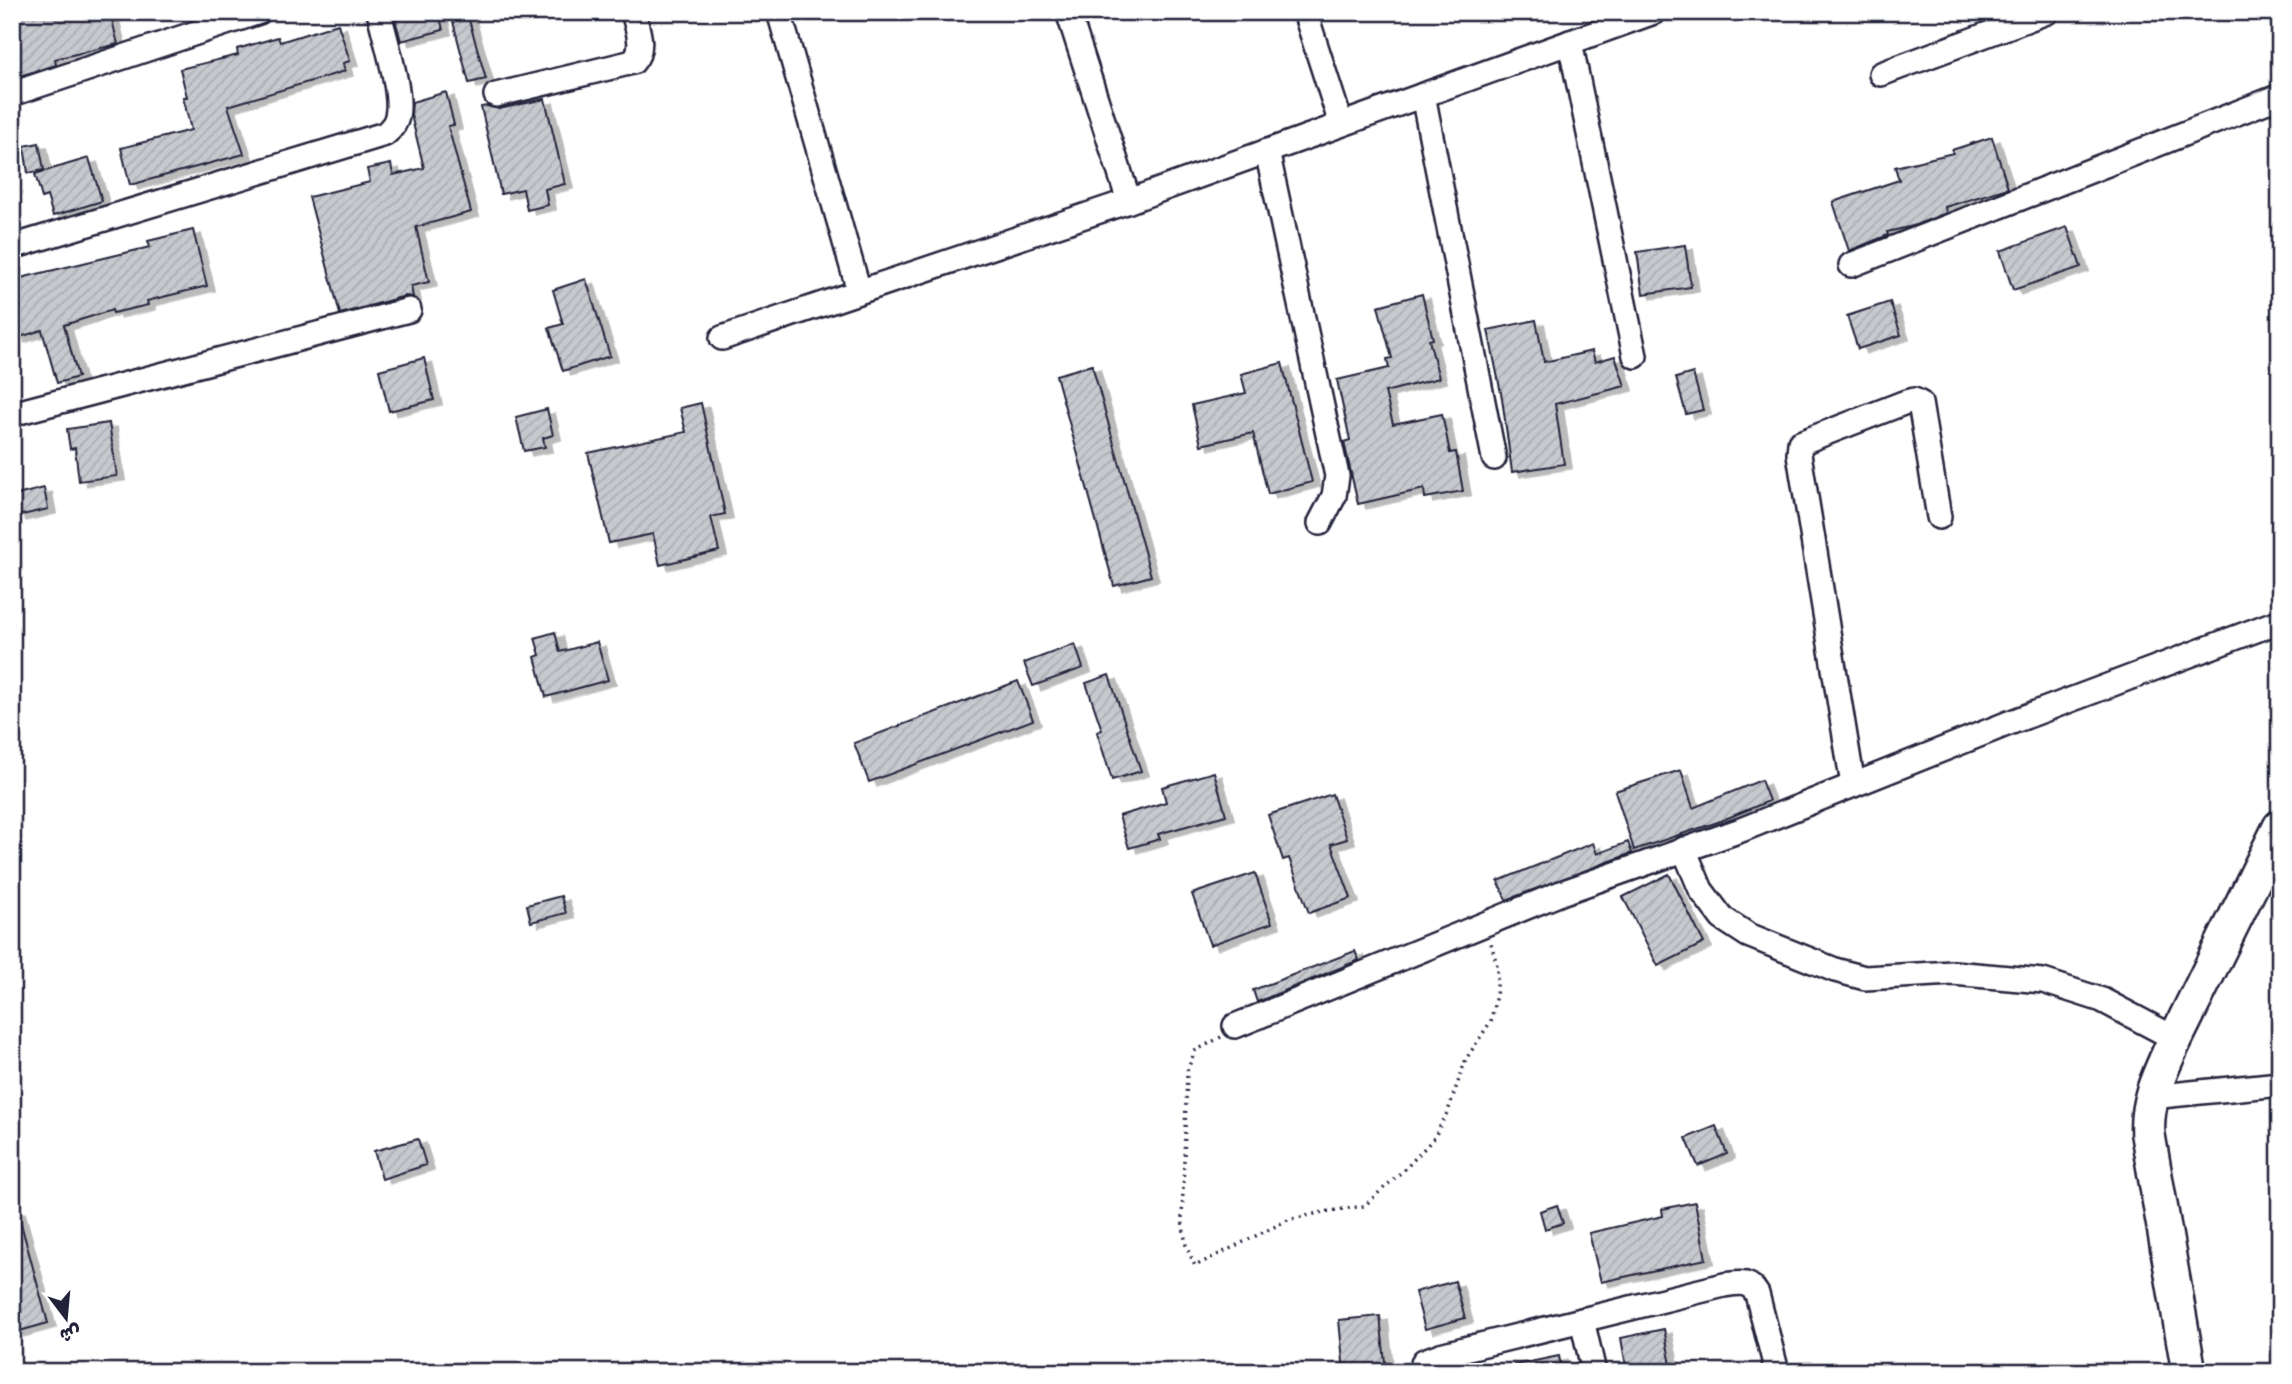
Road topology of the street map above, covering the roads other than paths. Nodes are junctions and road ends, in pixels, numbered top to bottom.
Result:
1 (259, 12) edge
2 (379, 12) edge
3 (633, 12) edge
4 (779, 12) edge
5 (1068, 12) edge
6 (1305, 12) edge
7 (1654, 12) edge
8 (2047, 12) edge
9 (1570, 42) junction
10 (1881, 74) dead end
11 (12, 94) edge
12 (496, 95) dead end
13 (1423, 95) junction
14 (2280, 96) edge
15 (1341, 124) junction
16 (1267, 151) junction
17 (1129, 201) junction
18 (12, 247) edge
19 (1851, 265) dead end
20 (859, 291) junction
21 (410, 310) dead end
22 (722, 338) dead end
23 (1635, 356) dead end
24 (12, 414) edge
25 (1494, 458) dead end
26 (1939, 517) dead end
27 (1320, 523) dead end
28 (2280, 621) edge
29 (1853, 785) junction
30 (2280, 827) edge
31 (1684, 849) junction
32 (1235, 1026) road end
33 (2176, 1039) junction
34 (2280, 1084) edge
35 (2151, 1097) junction
36 (1583, 1320) junction
37 (1420, 1372) edge
38 (1594, 1372) edge
39 (1777, 1372) edge
40 (2189, 1372) edge

1 - 11 street
2 - 18 street
3 - 12 street
4 - 20 street
5 - 17 street
6 - 15 street
7 - 9 street
8 - 10 street
9 - 13 street
9 - 23 street
13 - 15 street
13 - 25 street
14 - 19 street
15 - 16 street
16 - 17 street
16 - 27 street
17 - 20 street
20 - 22 street
21 - 24 street
26 - 29 street
28 - 29 street
29 - 31 street
30 - 33 street
31 - 32 street
31 - 33 street
33 - 35 street
34 - 35 street
35 - 40 street
36 - 37 street
36 - 38 street
36 - 39 street

